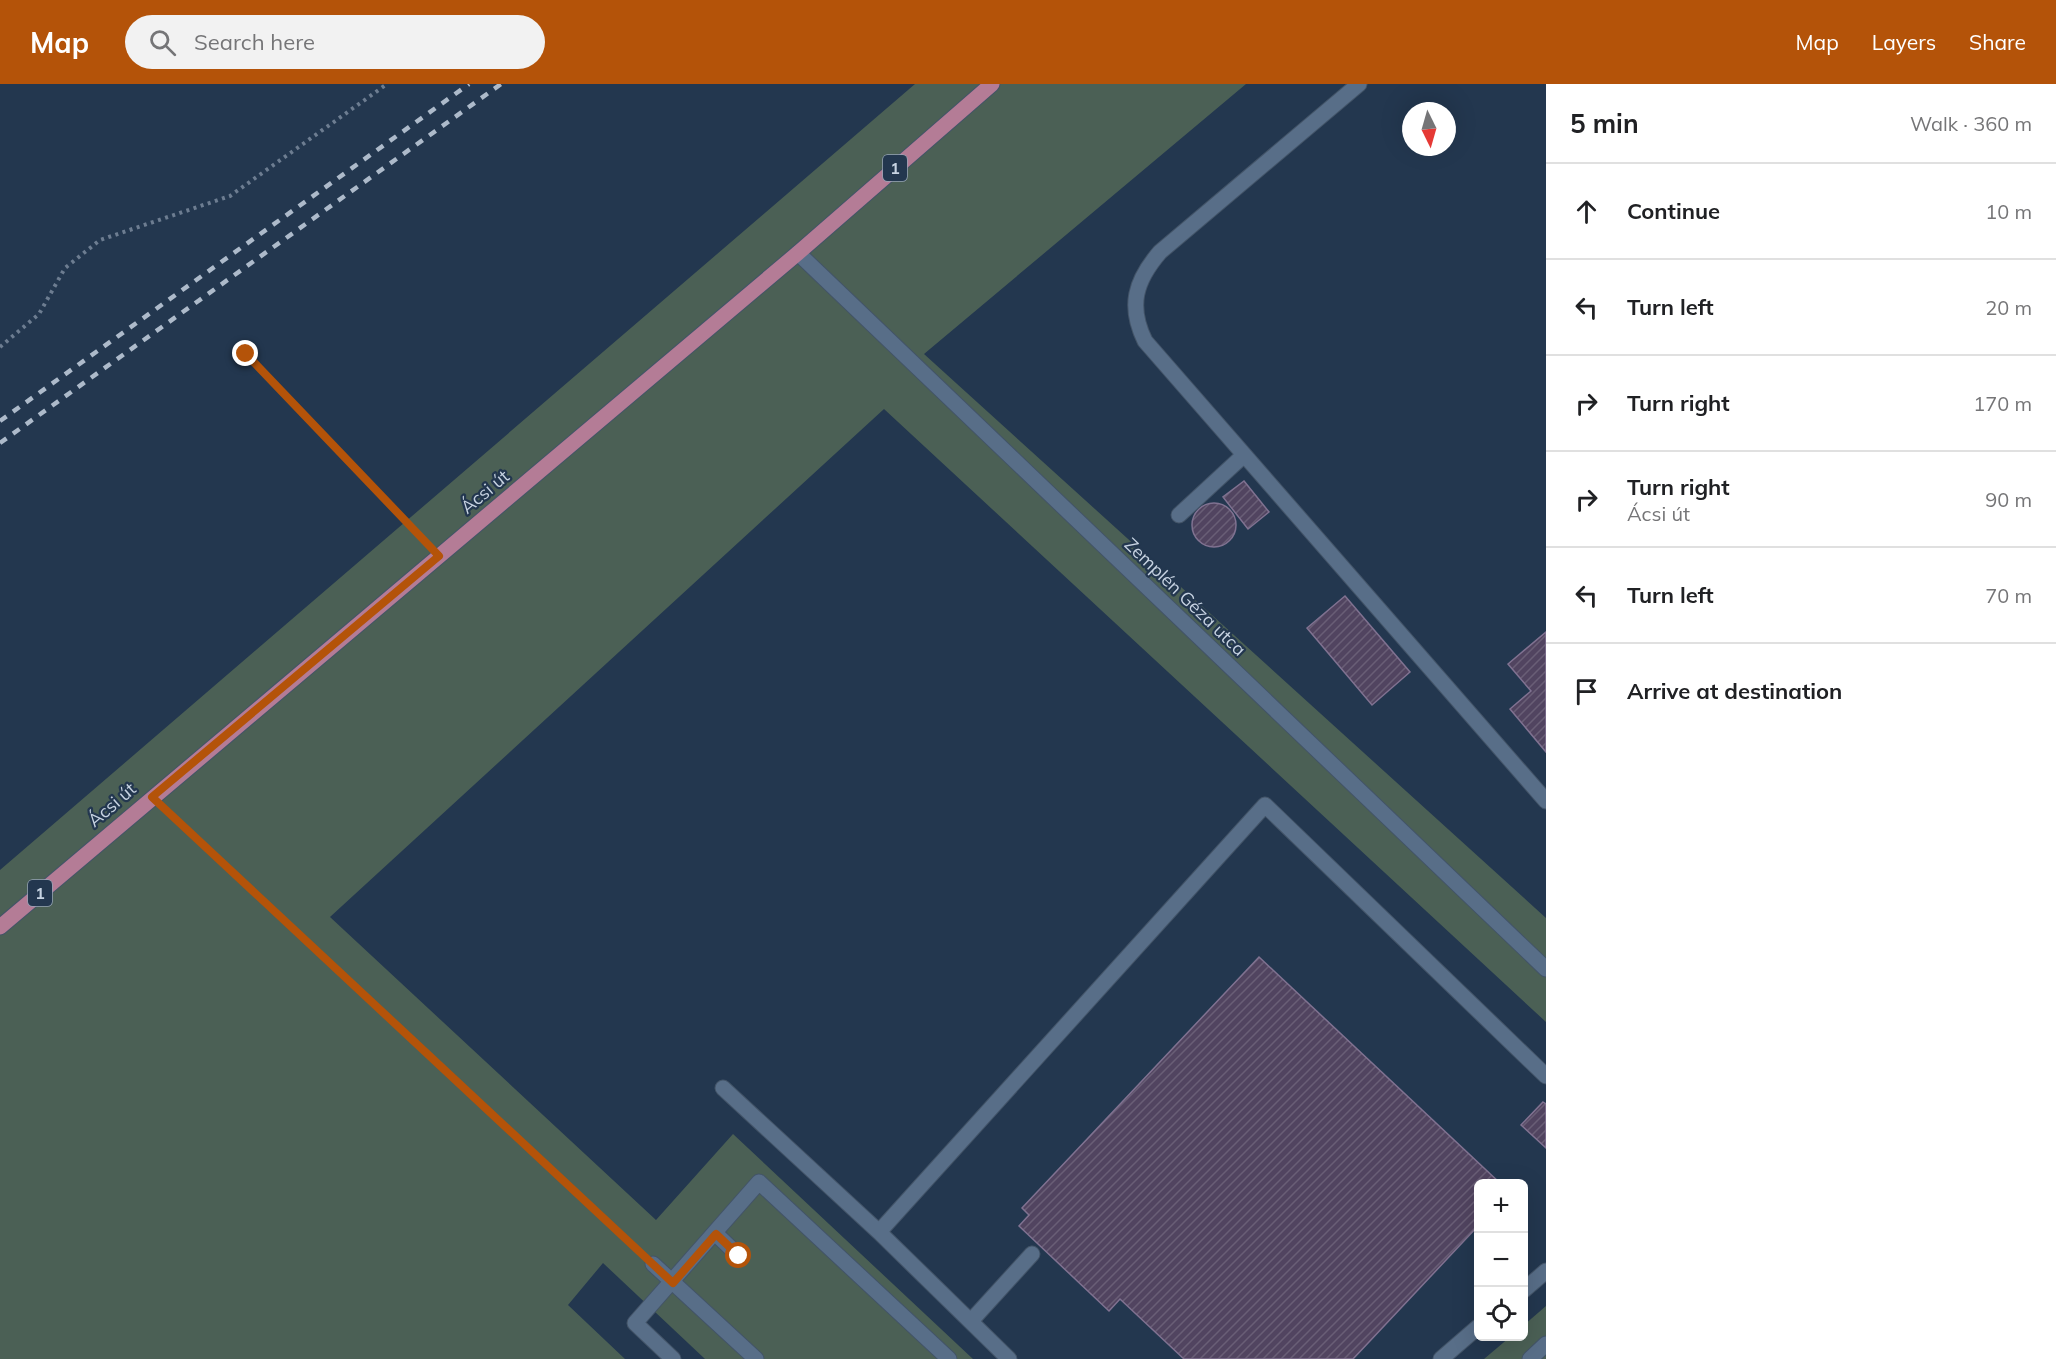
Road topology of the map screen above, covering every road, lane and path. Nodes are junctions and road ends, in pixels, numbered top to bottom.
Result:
1 (387, 84) edge
2 (992, 84) edge
3 (1359, 84) edge
4 (798, 253) junction
5 (0, 347) edge
6 (246, 354) dead end
7 (1244, 455) junction
8 (1179, 514) dead end
9 (439, 556) junction
10 (152, 797) junction
11 (1546, 801) edge
12 (0, 927) edge
13 (1546, 969) edge
14 (1546, 1076) edge
15 (723, 1088) dead end
16 (879, 1232) junction
17 (716, 1234) junction
18 (1032, 1254) dead end
19 (739, 1256) dead end
20 (653, 1264) joint
21 (1546, 1271) edge
22 (673, 1283) junction
23 (1527, 1287) edge
24 (971, 1322) junction
25 (1474, 1331) edge
26 (1546, 1344) edge
27 (673, 1359) edge
28 (756, 1359) edge
29 (949, 1359) edge
30 (1009, 1359) edge
31 (1441, 1359) edge
32 (1530, 1359) edge

1 - 5 path
2 - 4 main road, Ácsi út / 1
3 - 7 street
4 - 9 main road, Ácsi út / 1
4 - 13 street, Zemplén Géza utca
6 - 9 path
7 - 8 street
7 - 11 street
9 - 10 main road, Ácsi út / 1
10 - 12 main road, Ácsi út / 1
10 - 20 path
14 - 16 street
15 - 16 street
16 - 24 street
17 - 19 street
17 - 22 street
17 - 29 street
18 - 24 street
20 - 22 street
21 - 23 street
22 - 27 street
22 - 28 street
24 - 30 street
25 - 31 street
26 - 32 street

